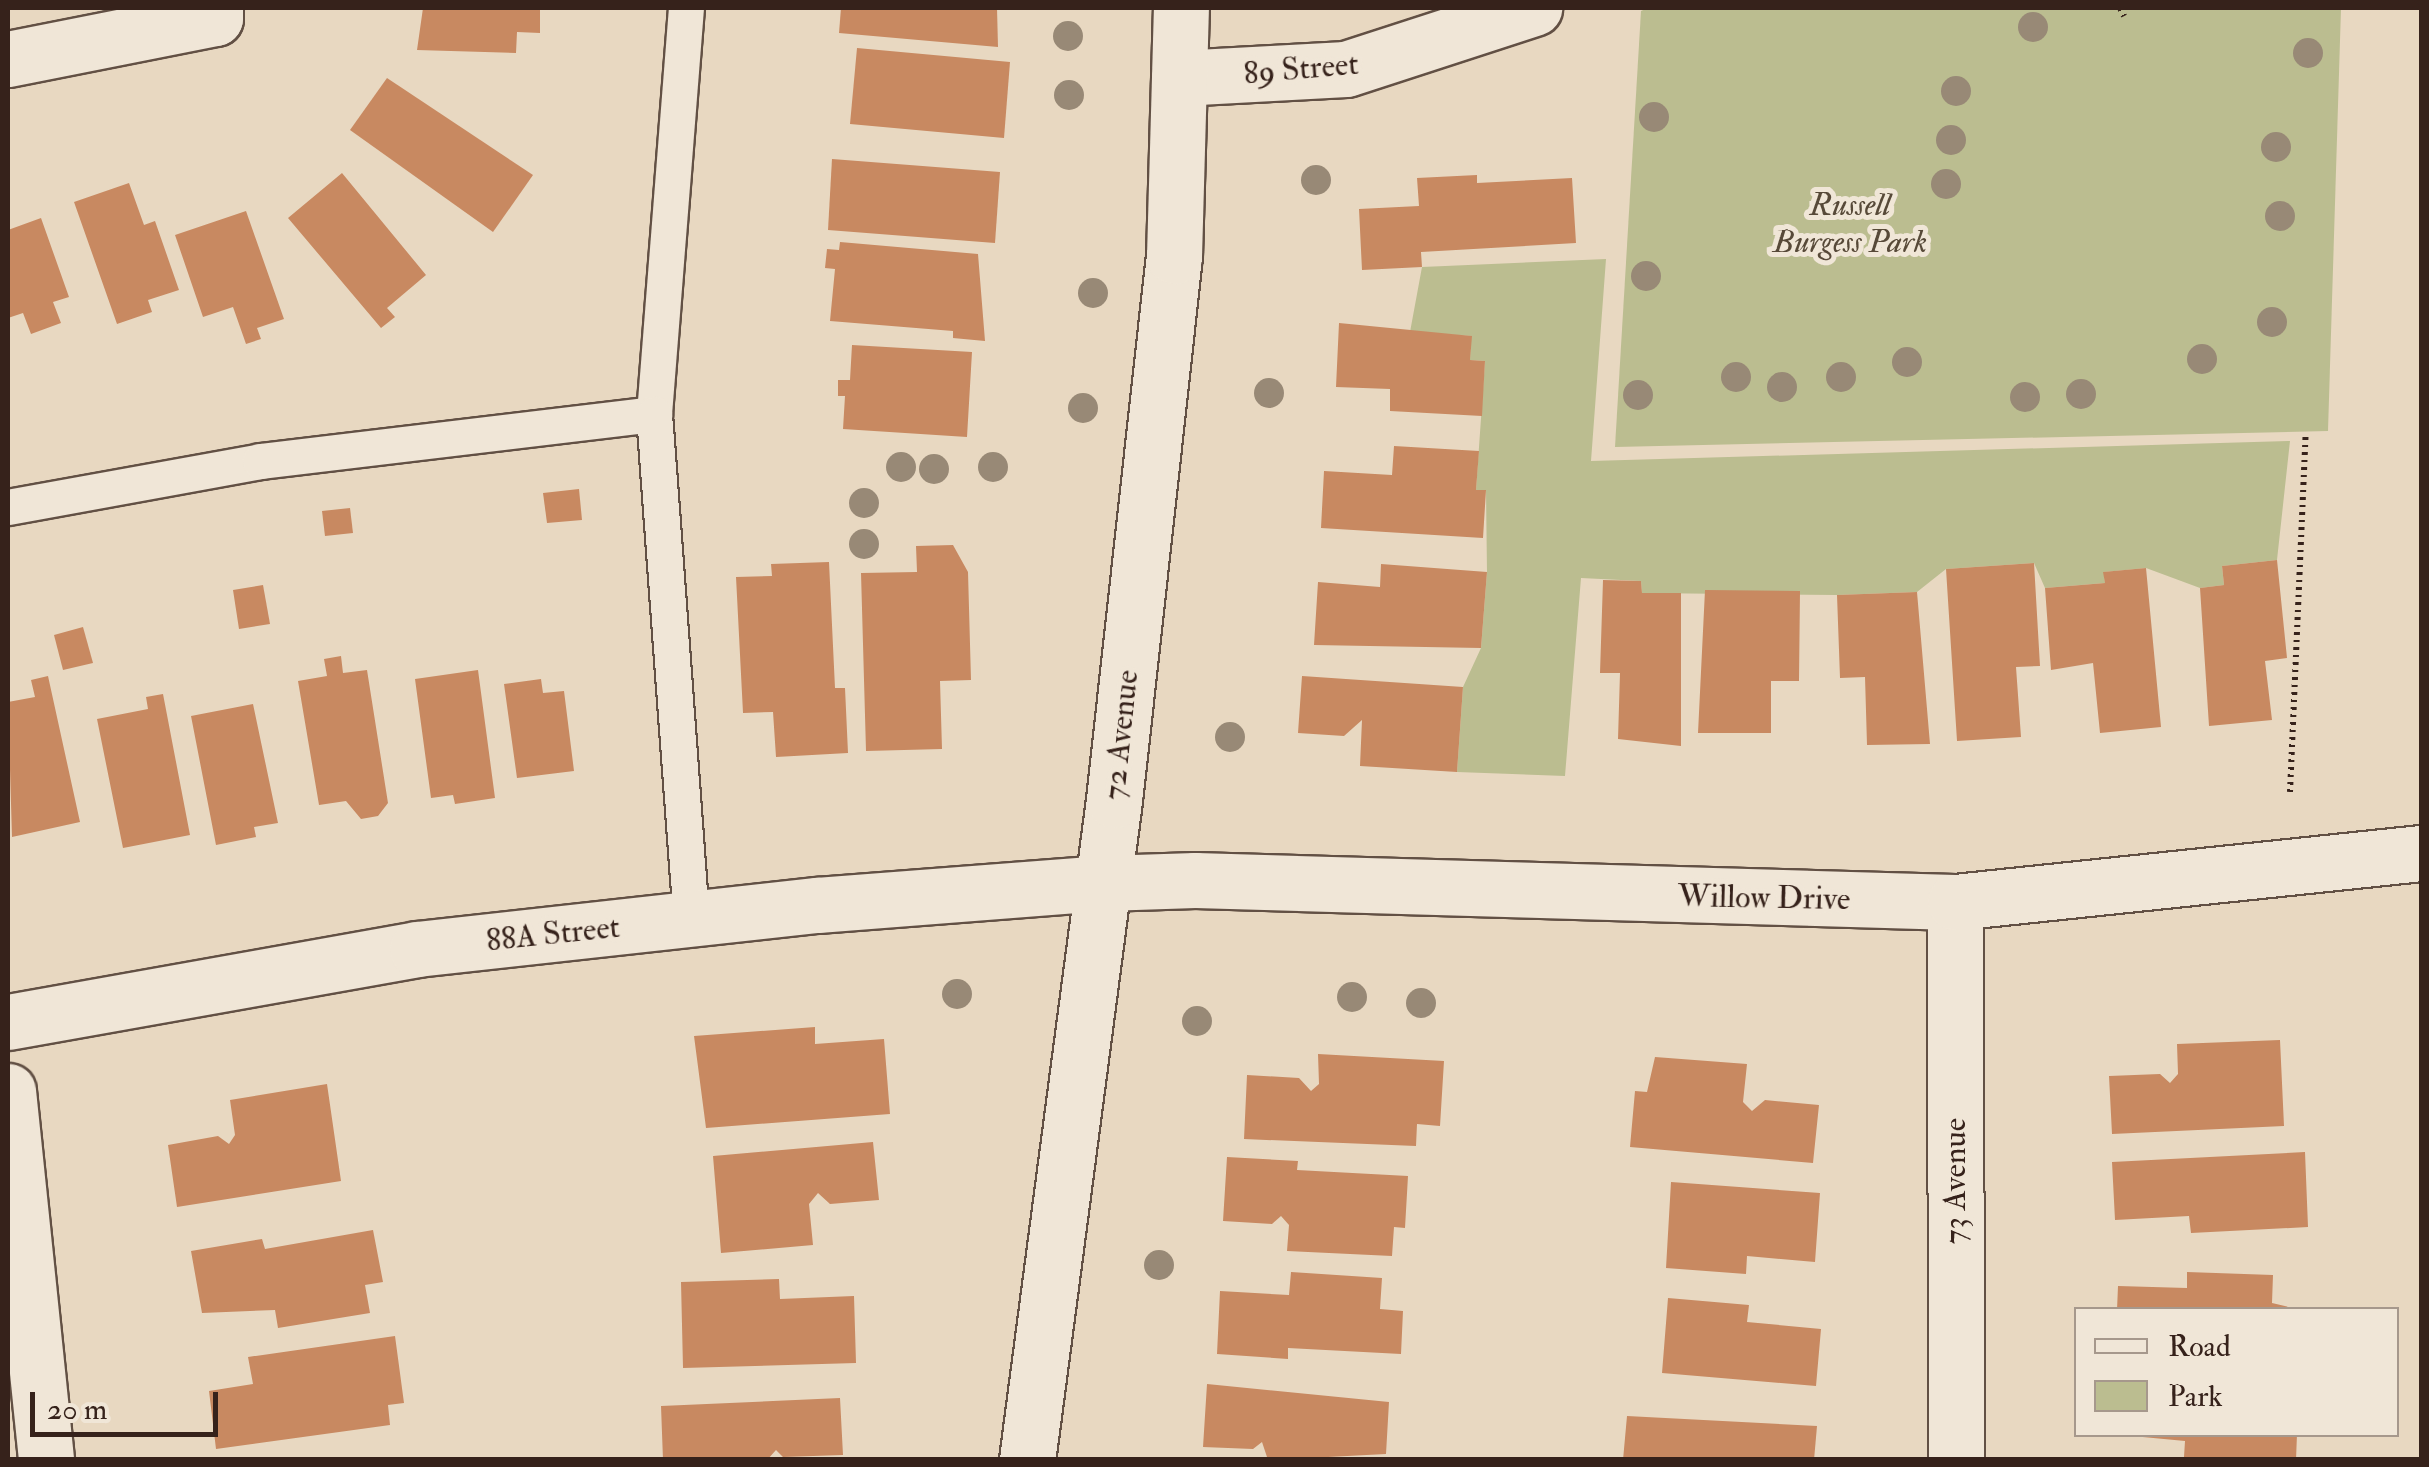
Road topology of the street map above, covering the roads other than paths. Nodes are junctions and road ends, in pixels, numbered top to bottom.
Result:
1 (686, 8) edge
2 (1180, 8) edge
3 (1534, 8) edge
4 (215, 13) edge
5 (8, 59) edge
6 (1180, 78) junction
7 (654, 414) junction
8 (8, 507) edge
9 (2422, 854) edge
10 (1104, 883) junction
11 (1956, 902) junction
12 (691, 918) junction
13 (8, 1022) edge
14 (8, 1091) edge
15 (46, 1460) edge
16 (1026, 1460) edge
17 (1956, 1460) edge

1 - 7 lane
2 - 6 street, 72 Avenue
3 - 6 street, 89 Street
4 - 5 street
6 - 10 street, 72 Avenue
7 - 8 lane
7 - 12 lane
9 - 11 street, Willow Drive
10 - 11 street, Willow Drive
10 - 12 street, 88A Street
10 - 16 street, 72 Avenue
11 - 17 street, 73 Avenue
12 - 13 street, 88A Street
14 - 15 street

